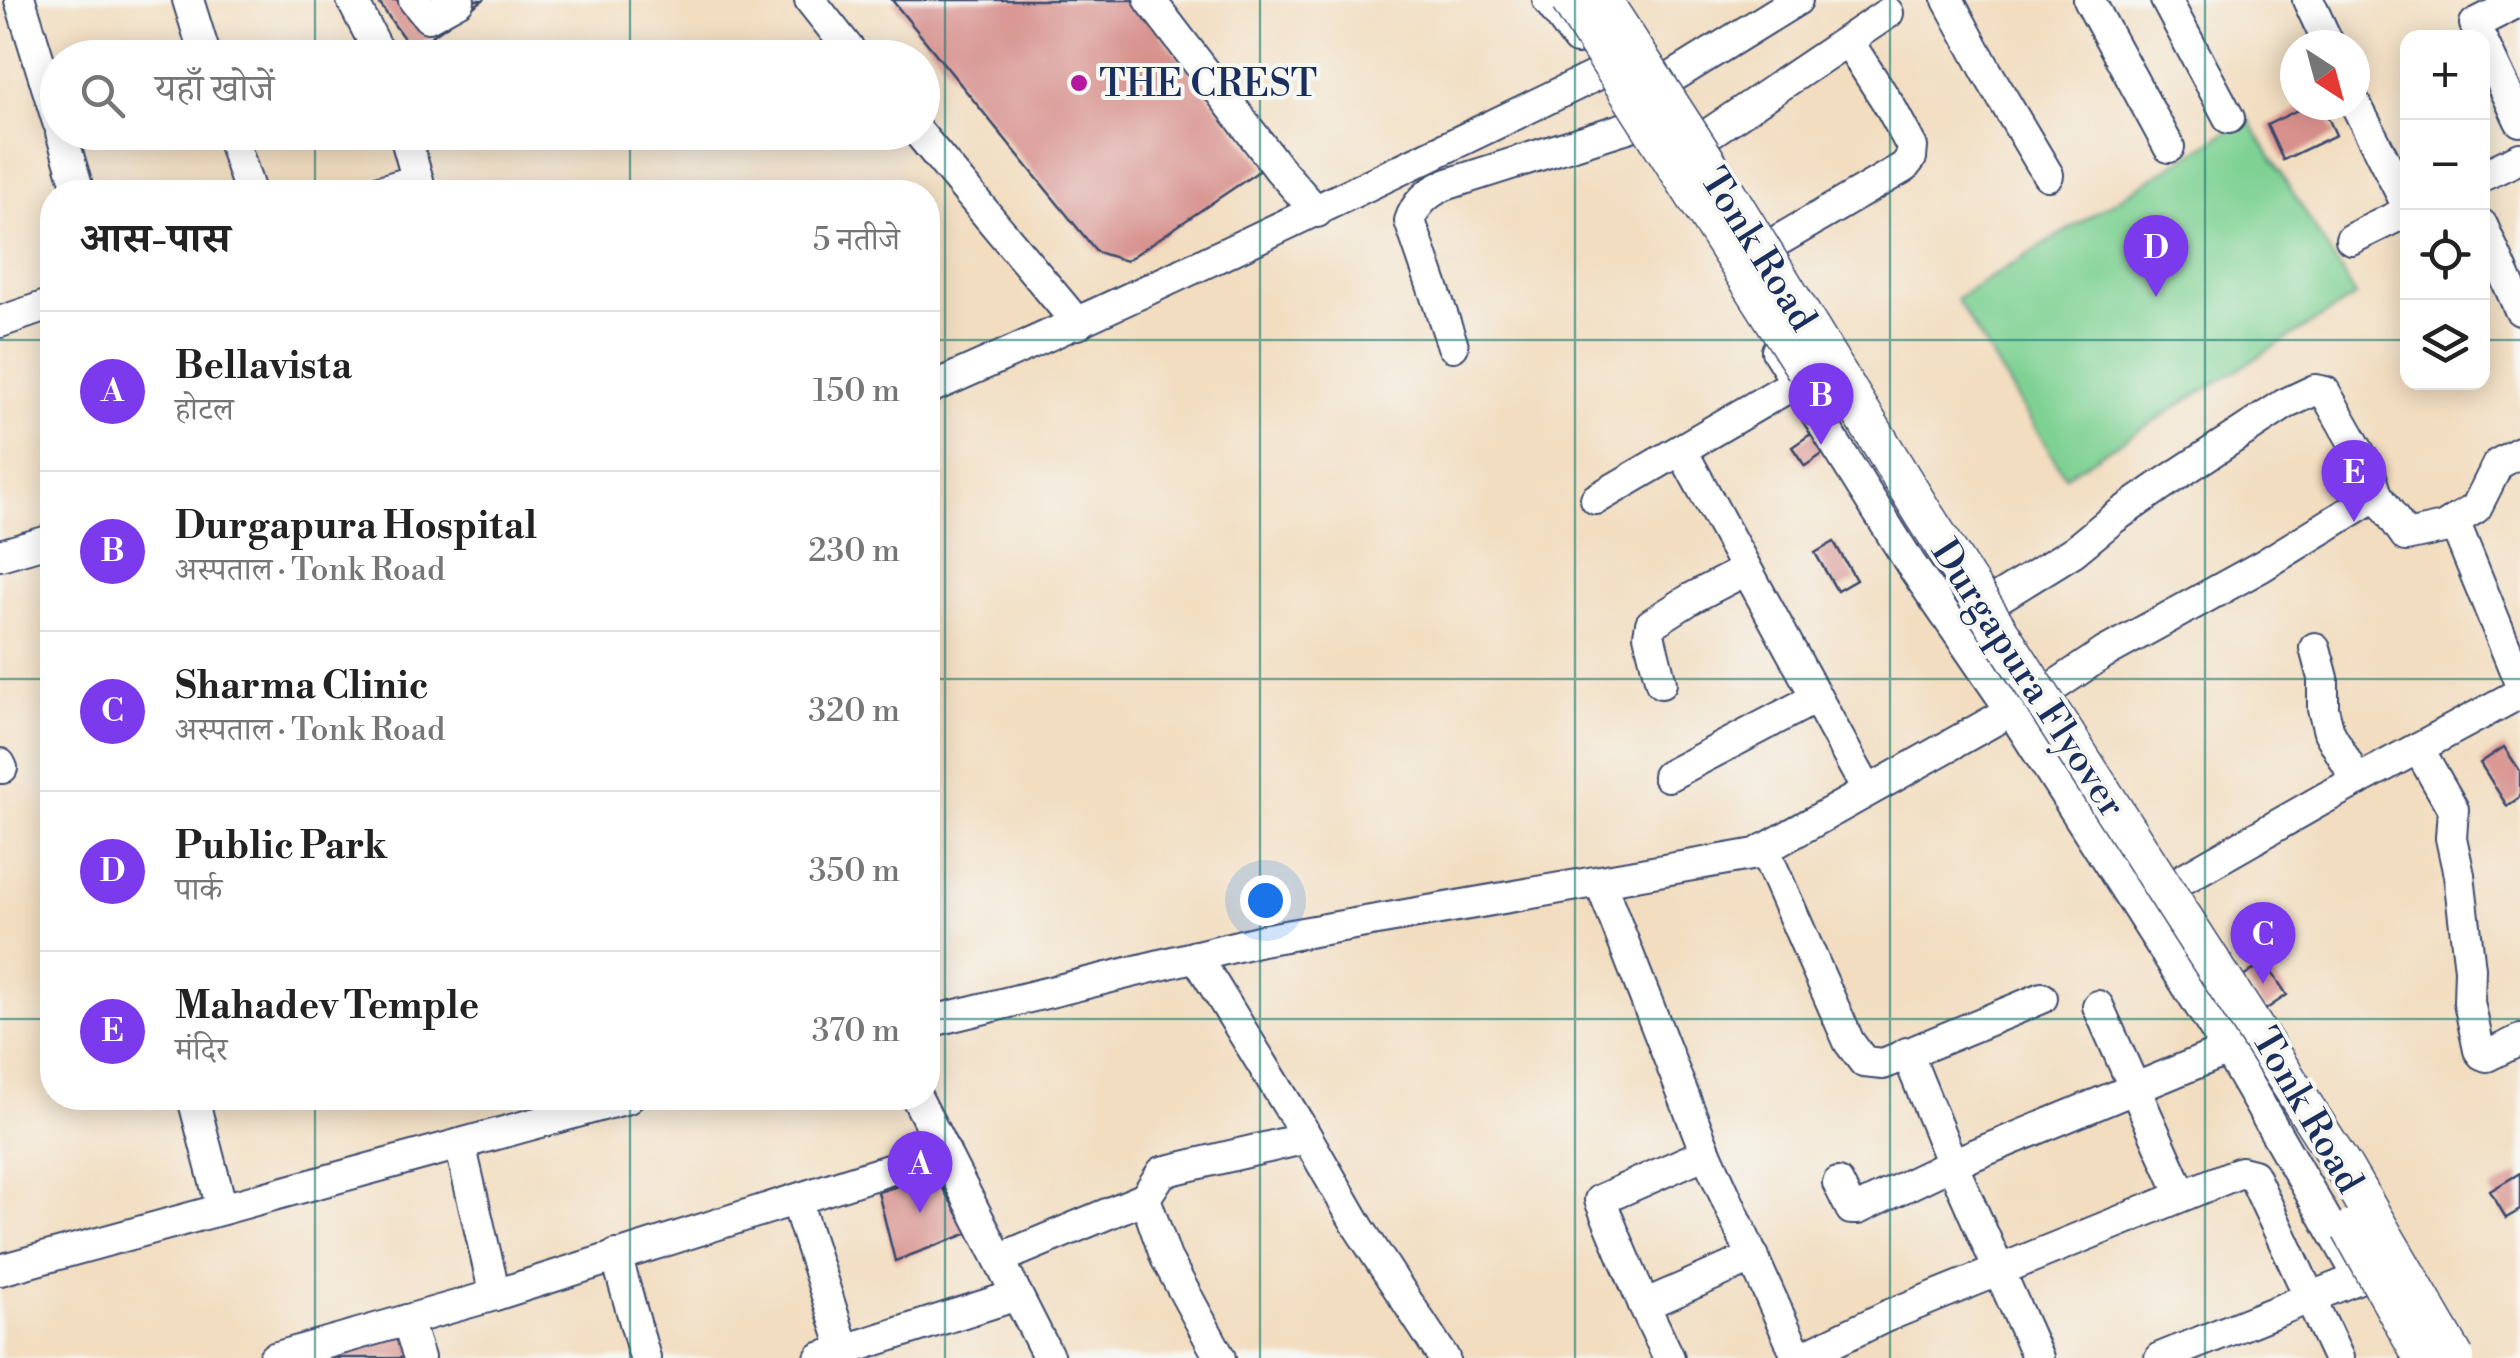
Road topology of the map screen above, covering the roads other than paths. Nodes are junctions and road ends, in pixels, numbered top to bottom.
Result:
1 (20, 0) edge
2 (188, 0) edge
3 (352, 0) edge
4 (414, 0) edge
5 (459, 0) edge
6 (810, 0) edge
7 (1150, 0) edge
8 (1548, 0) edge
9 (1570, 0) edge
10 (1602, 0) edge
11 (1621, 0) edge
12 (1796, 0) edge
13 (1948, 0) edge
14 (2089, 0) edge
15 (2166, 0) edge
16 (2308, 0) edge
17 (2520, 1) edge
18 (1888, 14) dead end
19 (2475, 25) edge
20 (2321, 30) edge
21 (200, 40) edge
22 (373, 40) edge
23 (842, 40) edge
24 (1848, 40) junction
25 (1650, 45) junction
26 (40, 64) edge
27 (1602, 73) junction
28 (1670, 78) junction
29 (2229, 118) dead end
30 (2364, 120) edge
31 (2520, 122) edge
32 (1634, 126) junction
33 (1707, 135) junction
34 (2169, 148) dead end
35 (66, 150) edge
36 (236, 150) edge
37 (409, 150) edge
38 (933, 150) edge
39 (2520, 158) edge
40 (2490, 172) edge
41 (2048, 175) dead end
42 (75, 180) edge
43 (246, 180) edge
44 (418, 180) edge
45 (2400, 193) edge
46 (2406, 210) edge
47 (1316, 212) junction
48 (2351, 239) dead end
49 (1774, 243) junction
50 (2490, 243) edge
51 (40, 308) edge
52 (2520, 310) edge
53 (0, 322) edge
54 (1078, 324) junction
55 (1453, 346) dead end
56 (1797, 382) junction
57 (940, 384) edge
58 (1682, 451) junction
59 (2520, 452) edge
60 (2377, 496) junction
61 (1596, 500) dead end
62 (2454, 522) junction
63 (40, 541) edge
64 (2, 545) edge
65 (1746, 570) junction
66 (1995, 600) junction
67 (2314, 648) dead end
68 (1662, 683) dead end
69 (2520, 683) edge
70 (2052, 688) junction
71 (2520, 694) edge
72 (1816, 698) junction
73 (2010, 710) junction
74 (2418, 748) junction
75 (1668, 776) dead end
76 (2357, 781) junction
77 (1868, 790) junction
78 (1764, 849) junction
79 (1600, 882) junction
80 (2178, 882) junction
81 (1196, 956) junction
82 (2042, 998) dead end
83 (2098, 1006) dead end
84 (940, 1019) edge
85 (2520, 1040) edge
86 (2228, 1050) junction
87 (1908, 1053) junction
88 (2135, 1088) junction
89 (196, 1110) edge
90 (584, 1110) edge
91 (924, 1110) edge
92 (1307, 1138) junction
93 (460, 1144) junction
94 (945, 1152) junction
95 (1706, 1153) junction
96 (1952, 1164) junction
97 (1838, 1183) dead end
98 (2182, 1195) junction
99 (1145, 1198) junction
100 (796, 1200) junction
101 (222, 1209) junction
102 (616, 1256) junction
103 (1754, 1257) junction
104 (998, 1259) junction
105 (1998, 1269) junction
106 (0, 1270) edge
107 (2359, 1278) junction
108 (495, 1295) junction
109 (1016, 1296) junction
110 (2309, 1298) junction
111 (1644, 1305) junction
112 (407, 1320) junction
113 (837, 1356) edge
114 (274, 1358) edge
115 (419, 1358) edge
116 (645, 1358) edge
117 (1049, 1358) edge
118 (1220, 1358) edge
119 (1444, 1358) edge
120 (1668, 1358) edge
121 (1799, 1358) edge
122 (2038, 1358) edge
123 (2160, 1358) edge
124 (2338, 1358) edge
125 (2405, 1358) edge
126 (2423, 1358) edge
127 (2455, 1358) edge
128 (2475, 1358) edge

1 - 26 street
2 - 21 street
3 - 22 street
4 - 5 street
6 - 23 street
7 - 47 street
8 - 27 street, Tonk Road
9 - 126 main road, Durgapura Flyover, bridge
10 - 127 main road, Durgapura Flyover, bridge
11 - 25 street, Tonk Road
12 - 28 street
13 - 41 street
14 - 34 street
15 - 29 street
16 - 20 street
17 - 19 street
18 - 24 street
19 - 31 street
24 - 33 street
24 - 49 street
25 - 27 street
25 - 28 street, Tonk Road
27 - 32 street, Tonk Road
27 - 47 street
28 - 33 street, Tonk Road
30 - 45 street
32 - 55 street
32 - 56 street, Tonk Road
33 - 49 street, Tonk Road
35 - 42 street
36 - 43 street
37 - 44 street
38 - 54 street
39 - 40 street
46 - 48 street
47 - 54 street
49 - 66 street, Tonk Road
50 - 52 street
51 - 53 street
54 - 57 street
56 - 58 street
56 - 73 street, Tonk Road
58 - 61 street
58 - 65 street
59 - 62 street
60 - 62 street
60 - 66 street
60 - 70 street
62 - 69 street
63 - 64 street
65 - 68 street
65 - 72 street
66 - 70 street, Tonk Road
67 - 76 street
70 - 73 street
70 - 80 street, Tonk Road
71 - 74 street
72 - 75 street
72 - 77 street
73 - 77 street
73 - 86 street, Tonk Road
74 - 76 street
74 - 85 street
76 - 80 street
77 - 78 street
78 - 79 street
78 - 87 street
79 - 81 street
79 - 95 street
80 - 128 street, Tonk Road
81 - 84 street
81 - 92 street
82 - 87 street
83 - 88 street
86 - 88 street
86 - 107 street, Tonk Road
87 - 96 street
88 - 96 street
88 - 98 street
89 - 101 street
90 - 93 street
91 - 94 street
92 - 99 street
92 - 119 street
93 - 101 street
93 - 108 street
94 - 100 street
94 - 104 street
95 - 103 street
95 - 111 street
96 - 97 street
96 - 105 street
98 - 105 street
98 - 110 street
99 - 104 street
99 - 118 street
100 - 102 street
100 - 113 street
101 - 106 street
102 - 108 street
102 - 116 street
103 - 111 street
103 - 121 street
104 - 109 street
105 - 121 street
105 - 122 street
107 - 110 street
107 - 125 street, Tonk Road
108 - 112 street
109 - 113 street
109 - 117 street
110 - 123 street
110 - 124 street
111 - 120 street
112 - 114 street
112 - 115 street

